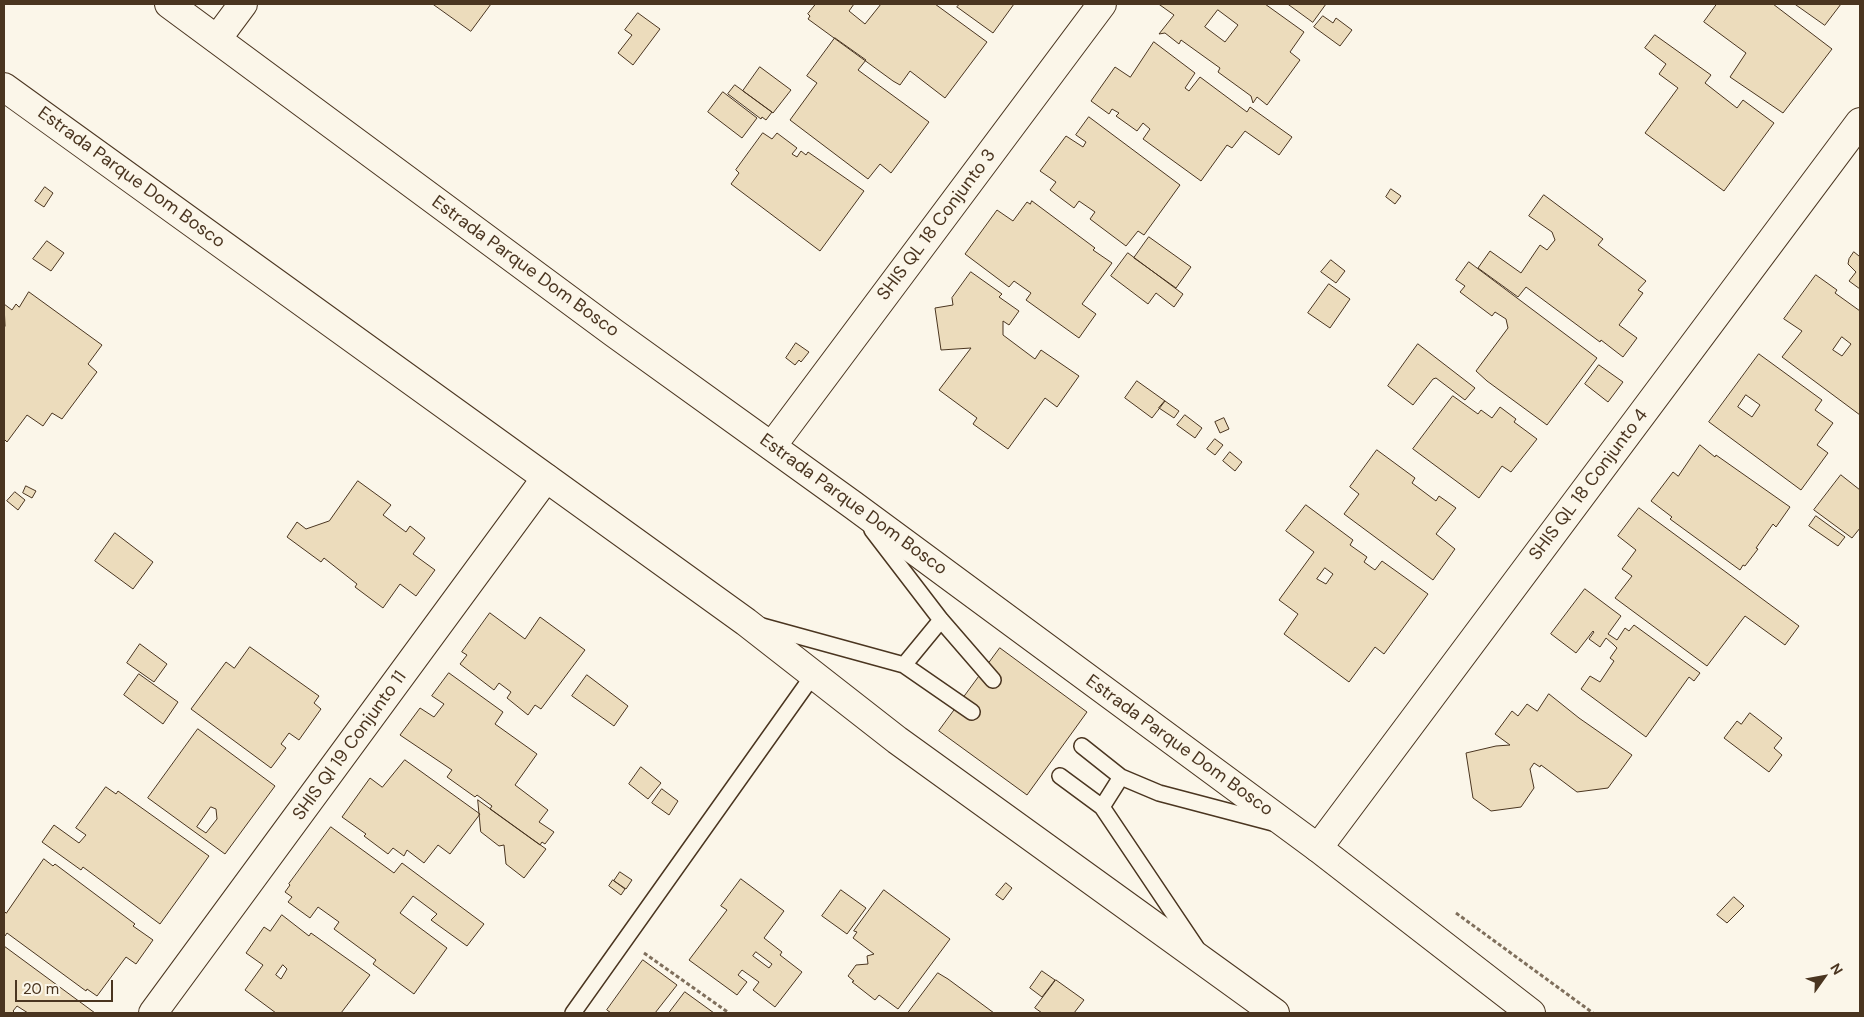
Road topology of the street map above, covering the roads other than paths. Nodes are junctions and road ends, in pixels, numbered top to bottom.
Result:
1 (169, 4) edge
2 (243, 4) edge
3 (1102, 4) edge
4 (217, 38) junction
5 (4, 87) edge
6 (1860, 122) edge
7 (772, 446) junction
8 (546, 478) junction
9 (853, 505) junction
10 (941, 620) junction
11 (746, 622) junction
12 (904, 665) junction
13 (814, 674) junction
14 (993, 680) dead end
15 (972, 712) dead end
16 (1082, 746) dead end
17 (1060, 776) dead end
18 (1121, 777) junction
19 (1102, 806) junction
20 (1289, 827) junction
21 (1318, 848) junction
22 (1206, 962) junction
23 (154, 1013) edge
24 (573, 1013) edge
25 (1275, 1013) edge
26 (1531, 1013) edge

1 - 4 main road, Estrada Parque Dom Bosco
2 - 4 main road
3 - 7 main road, SHIS QL 18 Conjunto 3
4 - 7 main road, Estrada Parque Dom Bosco
5 - 8 main road, Estrada Parque Dom Bosco
6 - 21 main road, SHIS QL 18 Conjunto 4
7 - 9 main road, Estrada Parque Dom Bosco
8 - 11 main road, Estrada Parque Dom Bosco
8 - 23 main road, SHIS QI 19 Conjunto 11
9 - 10 lane
9 - 20 main road, Estrada Parque Dom Bosco
10 - 12 lane
10 - 14 lane
11 - 12 lane
11 - 13 main road, Estrada Parque Dom Bosco
12 - 15 lane
13 - 22 main road, Estrada Parque Dom Bosco
13 - 24 lane
16 - 18 lane
17 - 19 lane
18 - 19 lane
18 - 20 lane
19 - 22 lane
20 - 21 main road, Estrada Parque Dom Bosco
21 - 26 main road, Estrada Parque Dom Bosco
22 - 25 main road, Estrada Parque Dom Bosco

